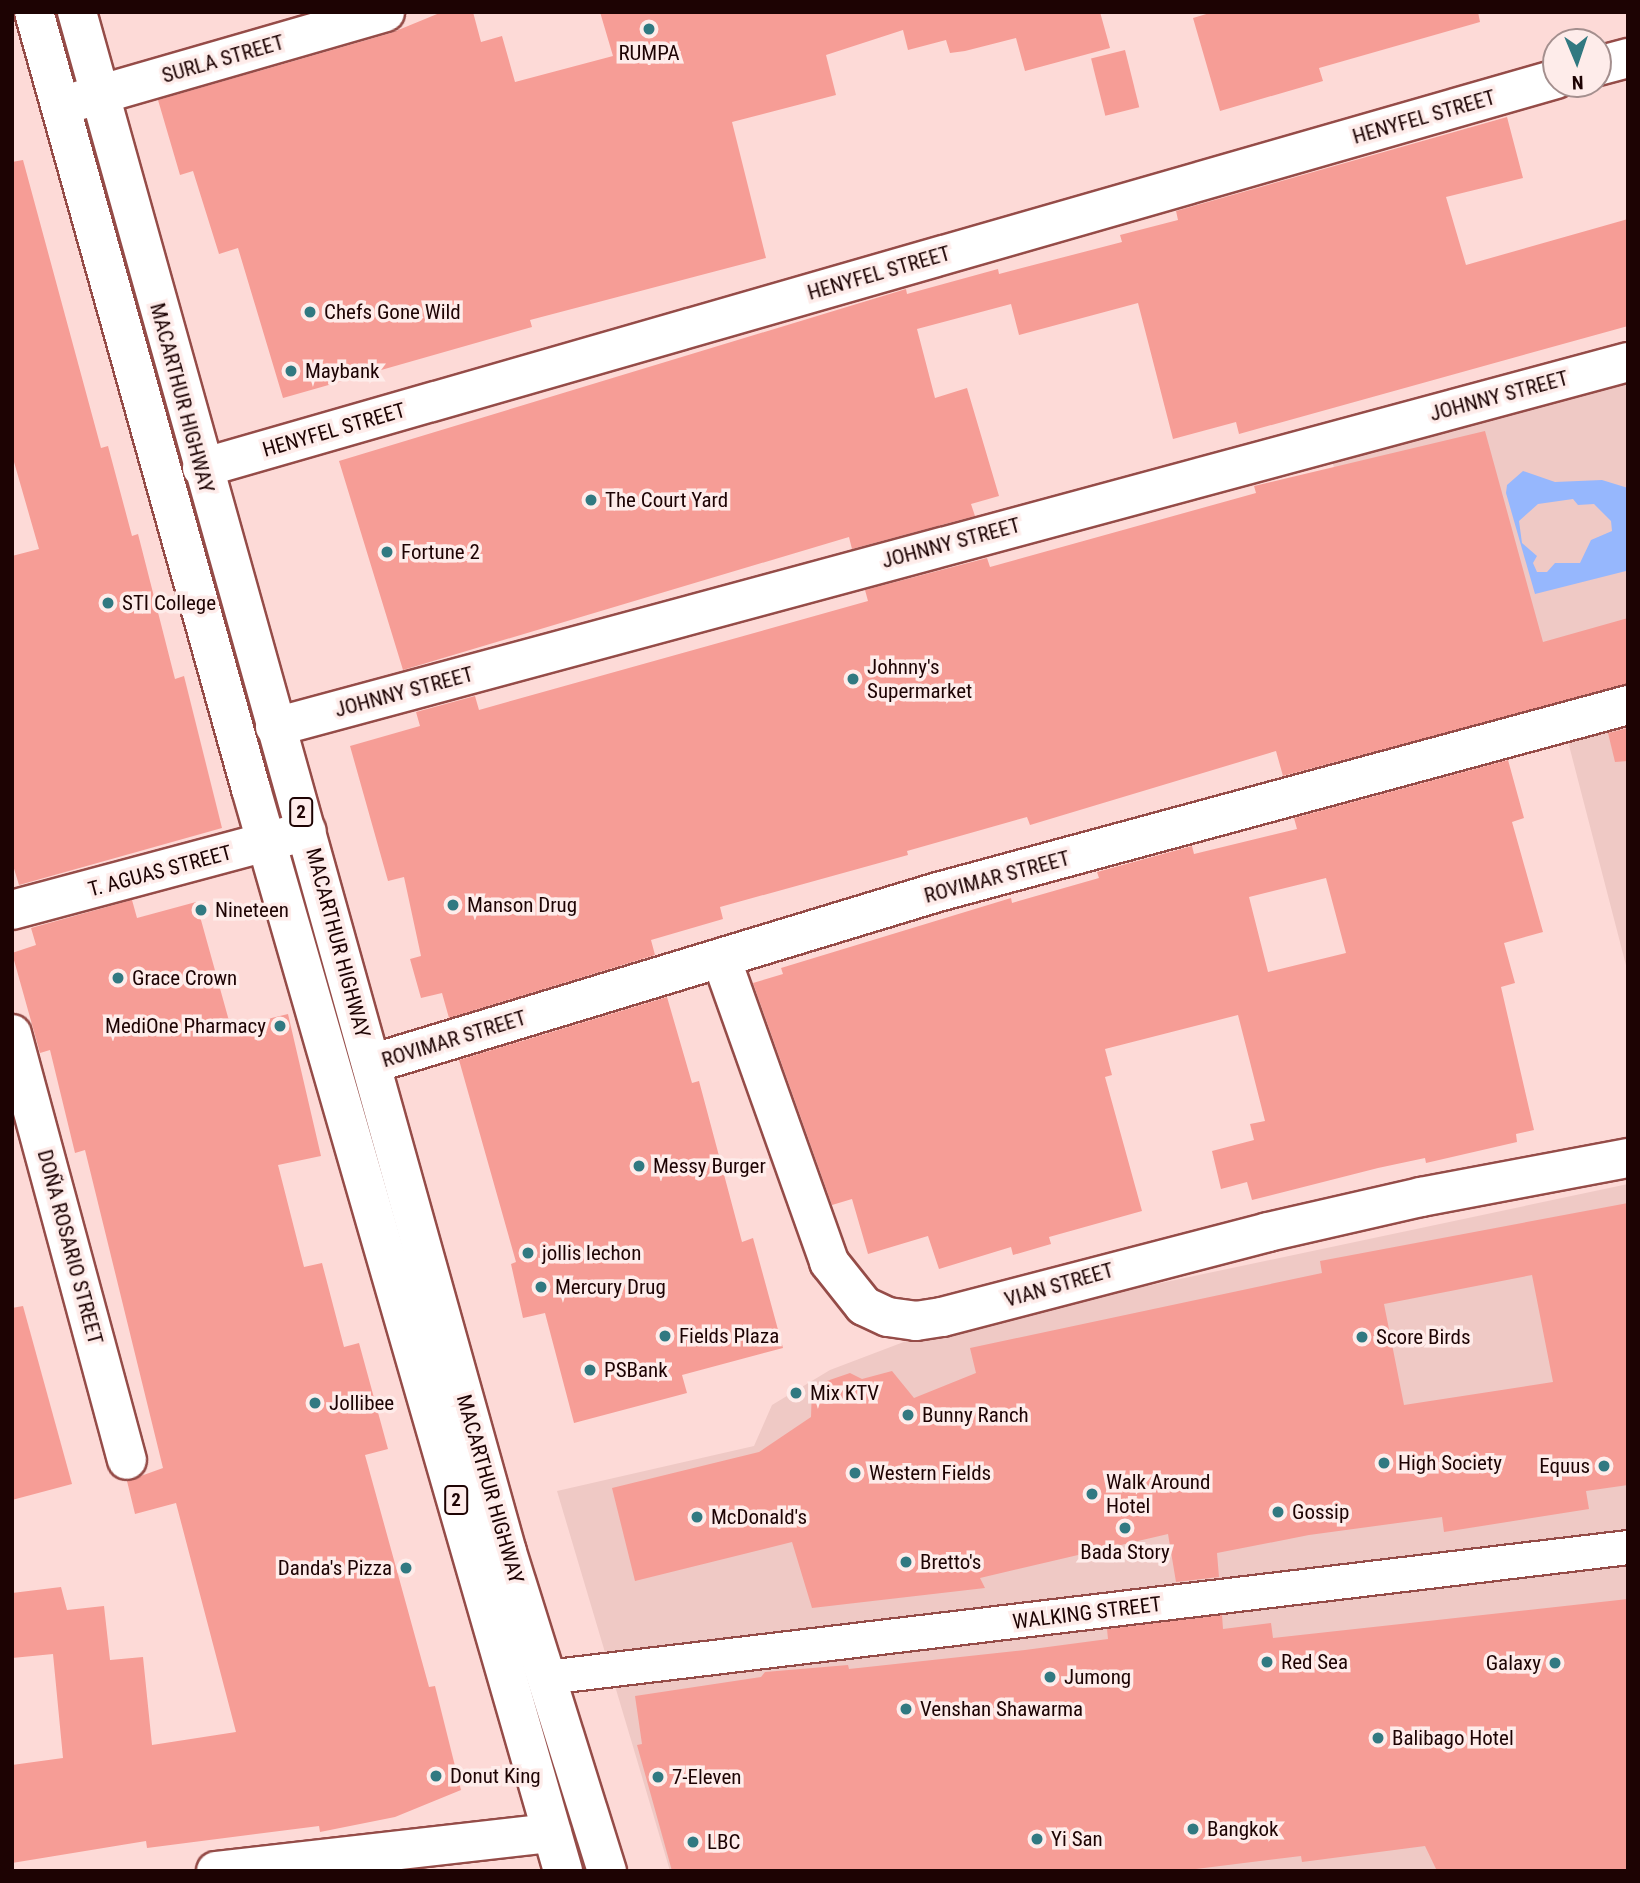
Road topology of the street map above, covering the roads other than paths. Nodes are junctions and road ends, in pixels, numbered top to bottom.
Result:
1 (34, 12) edge
2 (77, 12) edge
3 (385, 12) edge
4 (1542, 83) edge
5 (99, 96) junction
6 (61, 106) junction
7 (1628, 362) edge
8 (202, 468) junction
9 (1628, 705) edge
10 (275, 727) junction
11 (307, 831) junction
12 (267, 842) junction
13 (12, 910) edge
14 (721, 958) junction
15 (12, 1034) edge
16 (371, 1064) junction
17 (1628, 1158) edge
18 (127, 1460) dead end
19 (1628, 1547) edge
20 (547, 1677) junction
21 (552, 1833) junction
22 (271, 1867) edge
23 (216, 1871) edge
24 (563, 1871) edge
25 (607, 1871) edge

1 - 6 main road, MACARTHUR HIGHWAY / 2
2 - 5 main road, MACARTHUR HIGHWAY / 2
3 - 5 main road, SURLA STREET
4 - 8 main road, HENYFEL STREET
5 - 6 main road, SURLA STREET
5 - 8 main road, MACARTHUR HIGHWAY / 2
6 - 12 main road, MACARTHUR HIGHWAY / 2
7 - 10 main road, JOHNNY STREET
8 - 10 main road, MACARTHUR HIGHWAY / 2
9 - 14 main road, ROVIMAR STREET
10 - 11 main road, MACARTHUR HIGHWAY / 2
11 - 12 main road, T. AGUAS STREET
11 - 16 main road, MACARTHUR HIGHWAY / 2
12 - 13 main road, T. AGUAS STREET
12 - 21 main road, MACARTHUR HIGHWAY / 2
14 - 16 main road, ROVIMAR STREET
14 - 17 main road, VIAN STREET
15 - 18 main road, DOÑA ROSARIO STREET
16 - 20 main road, MACARTHUR HIGHWAY / 2
19 - 20 street, WALKING STREET
20 - 25 main road, MACARTHUR HIGHWAY / 2
21 - 22 main road
21 - 24 main road, MACARTHUR HIGHWAY / 2
22 - 23 main road

